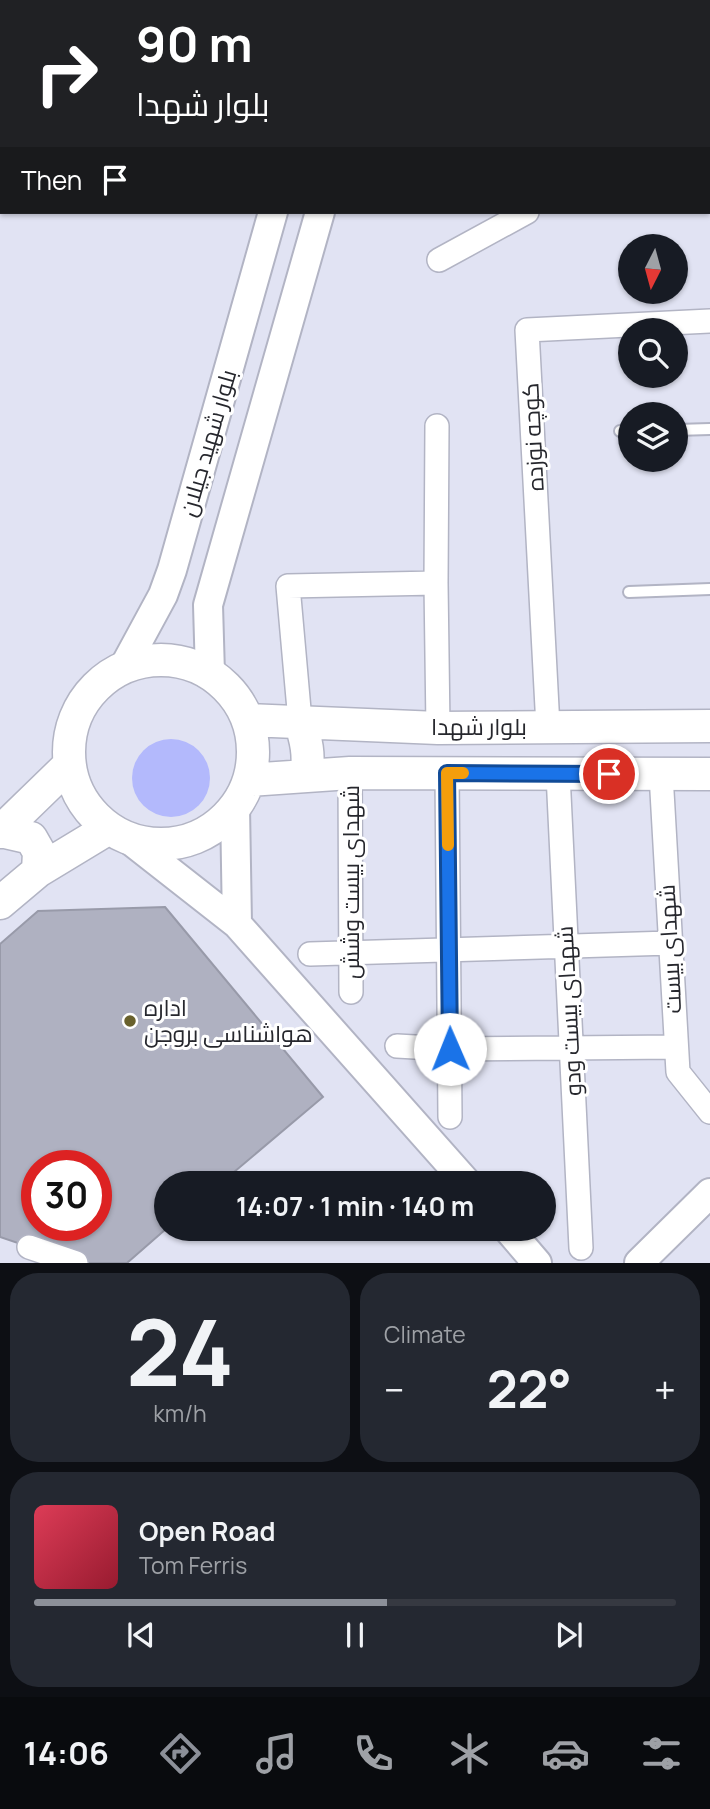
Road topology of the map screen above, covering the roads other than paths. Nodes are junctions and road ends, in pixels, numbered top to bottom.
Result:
1 (272, 214) edge
2 (319, 214) edge
3 (523, 214) edge
4 (439, 260) dead end
5 (710, 321) edge
6 (438, 426) dead end
7 (710, 429) edge
8 (688, 430) edge
9 (436, 583) junction
10 (710, 589) edge
11 (629, 592) dead end
12 (163, 595) junction
13 (208, 605) junction
14 (124, 667) junction
15 (210, 674) junction
16 (248, 720) junction
17 (300, 721) junction
18 (710, 726) edge
19 (548, 727) junction
20 (438, 728) junction
21 (69, 765) junction
22 (350, 772) junction
23 (447, 773) junction
24 (558, 774) junction
25 (661, 774) junction
26 (710, 774) edge
27 (306, 775) junction
28 (242, 794) junction
29 (1, 832) edge
30 (117, 833) junction
31 (38, 871) junction
32 (0, 903) edge
33 (237, 924) junction
34 (670, 943) junction
35 (566, 946) junction
36 (449, 950) junction
37 (350, 953) junction
38 (310, 954) dead end
39 (351, 992) dead end
40 (397, 1046) dead end
41 (571, 1046) junction
42 (676, 1047) junction
43 (450, 1049) junction
44 (710, 1112) edge
45 (450, 1117) dead end
46 (456, 1171) edge
47 (710, 1192) edge
48 (518, 1241) edge
49 (29, 1247) dead end
50 (580, 1248) dead end
51 (76, 1263) edge
52 (537, 1263) edge
53 (639, 1263) edge

1 - 12 street, بلوار شهید جیلان
2 - 13 street, بلوار شهید جیلان
3 - 4 street
5 - 19 street, کوچه نوزده
6 - 9 street
7 - 8 lane
9 - 17 street
9 - 20 street
10 - 11 lane
12 - 13 street
12 - 14 street, بلوار شهید جیلان
13 - 15 street, بلوار شهید جیلان
14 - 15 main road
14 - 21 main road
15 - 16 main road
16 - 17 main road, بلوار شهدا
16 - 28 main road
17 - 20 main road, بلوار شهدا
17 - 27 main road
18 - 19 main road, بلوار شهدا
19 - 20 main road, بلوار شهدا
21 - 29 main road
21 - 30 main road
22 - 23 main road, بلوار شهدا
22 - 27 main road, بلوار شهدا
22 - 37 street, شهدای بیست وشش
23 - 24 main road, بلوار شهدا
23 - 36 street
24 - 25 main road, بلوار شهدا
24 - 35 street, شهدای بیست ودو
25 - 26 main road, بلوار شهدا
25 - 34 street, شهدای بیست
27 - 28 main road, بلوار شهدا
28 - 30 main road
28 - 33 street
29 - 31 main road
30 - 31 main road
30 - 33 street
31 - 32 main road
33 - 46 street
34 - 35 street
34 - 42 street, شهدای بیست
35 - 36 street
35 - 41 street, شهدای بیست ودو
36 - 37 street
36 - 43 street
37 - 38 street
37 - 39 street, شهدای بیست وشش
40 - 43 street
41 - 42 street
41 - 43 street
41 - 50 street, شهدای بیست ودو
42 - 44 street, شهدای بیست
43 - 45 street
47 - 53 street
48 - 52 street
49 - 51 street

